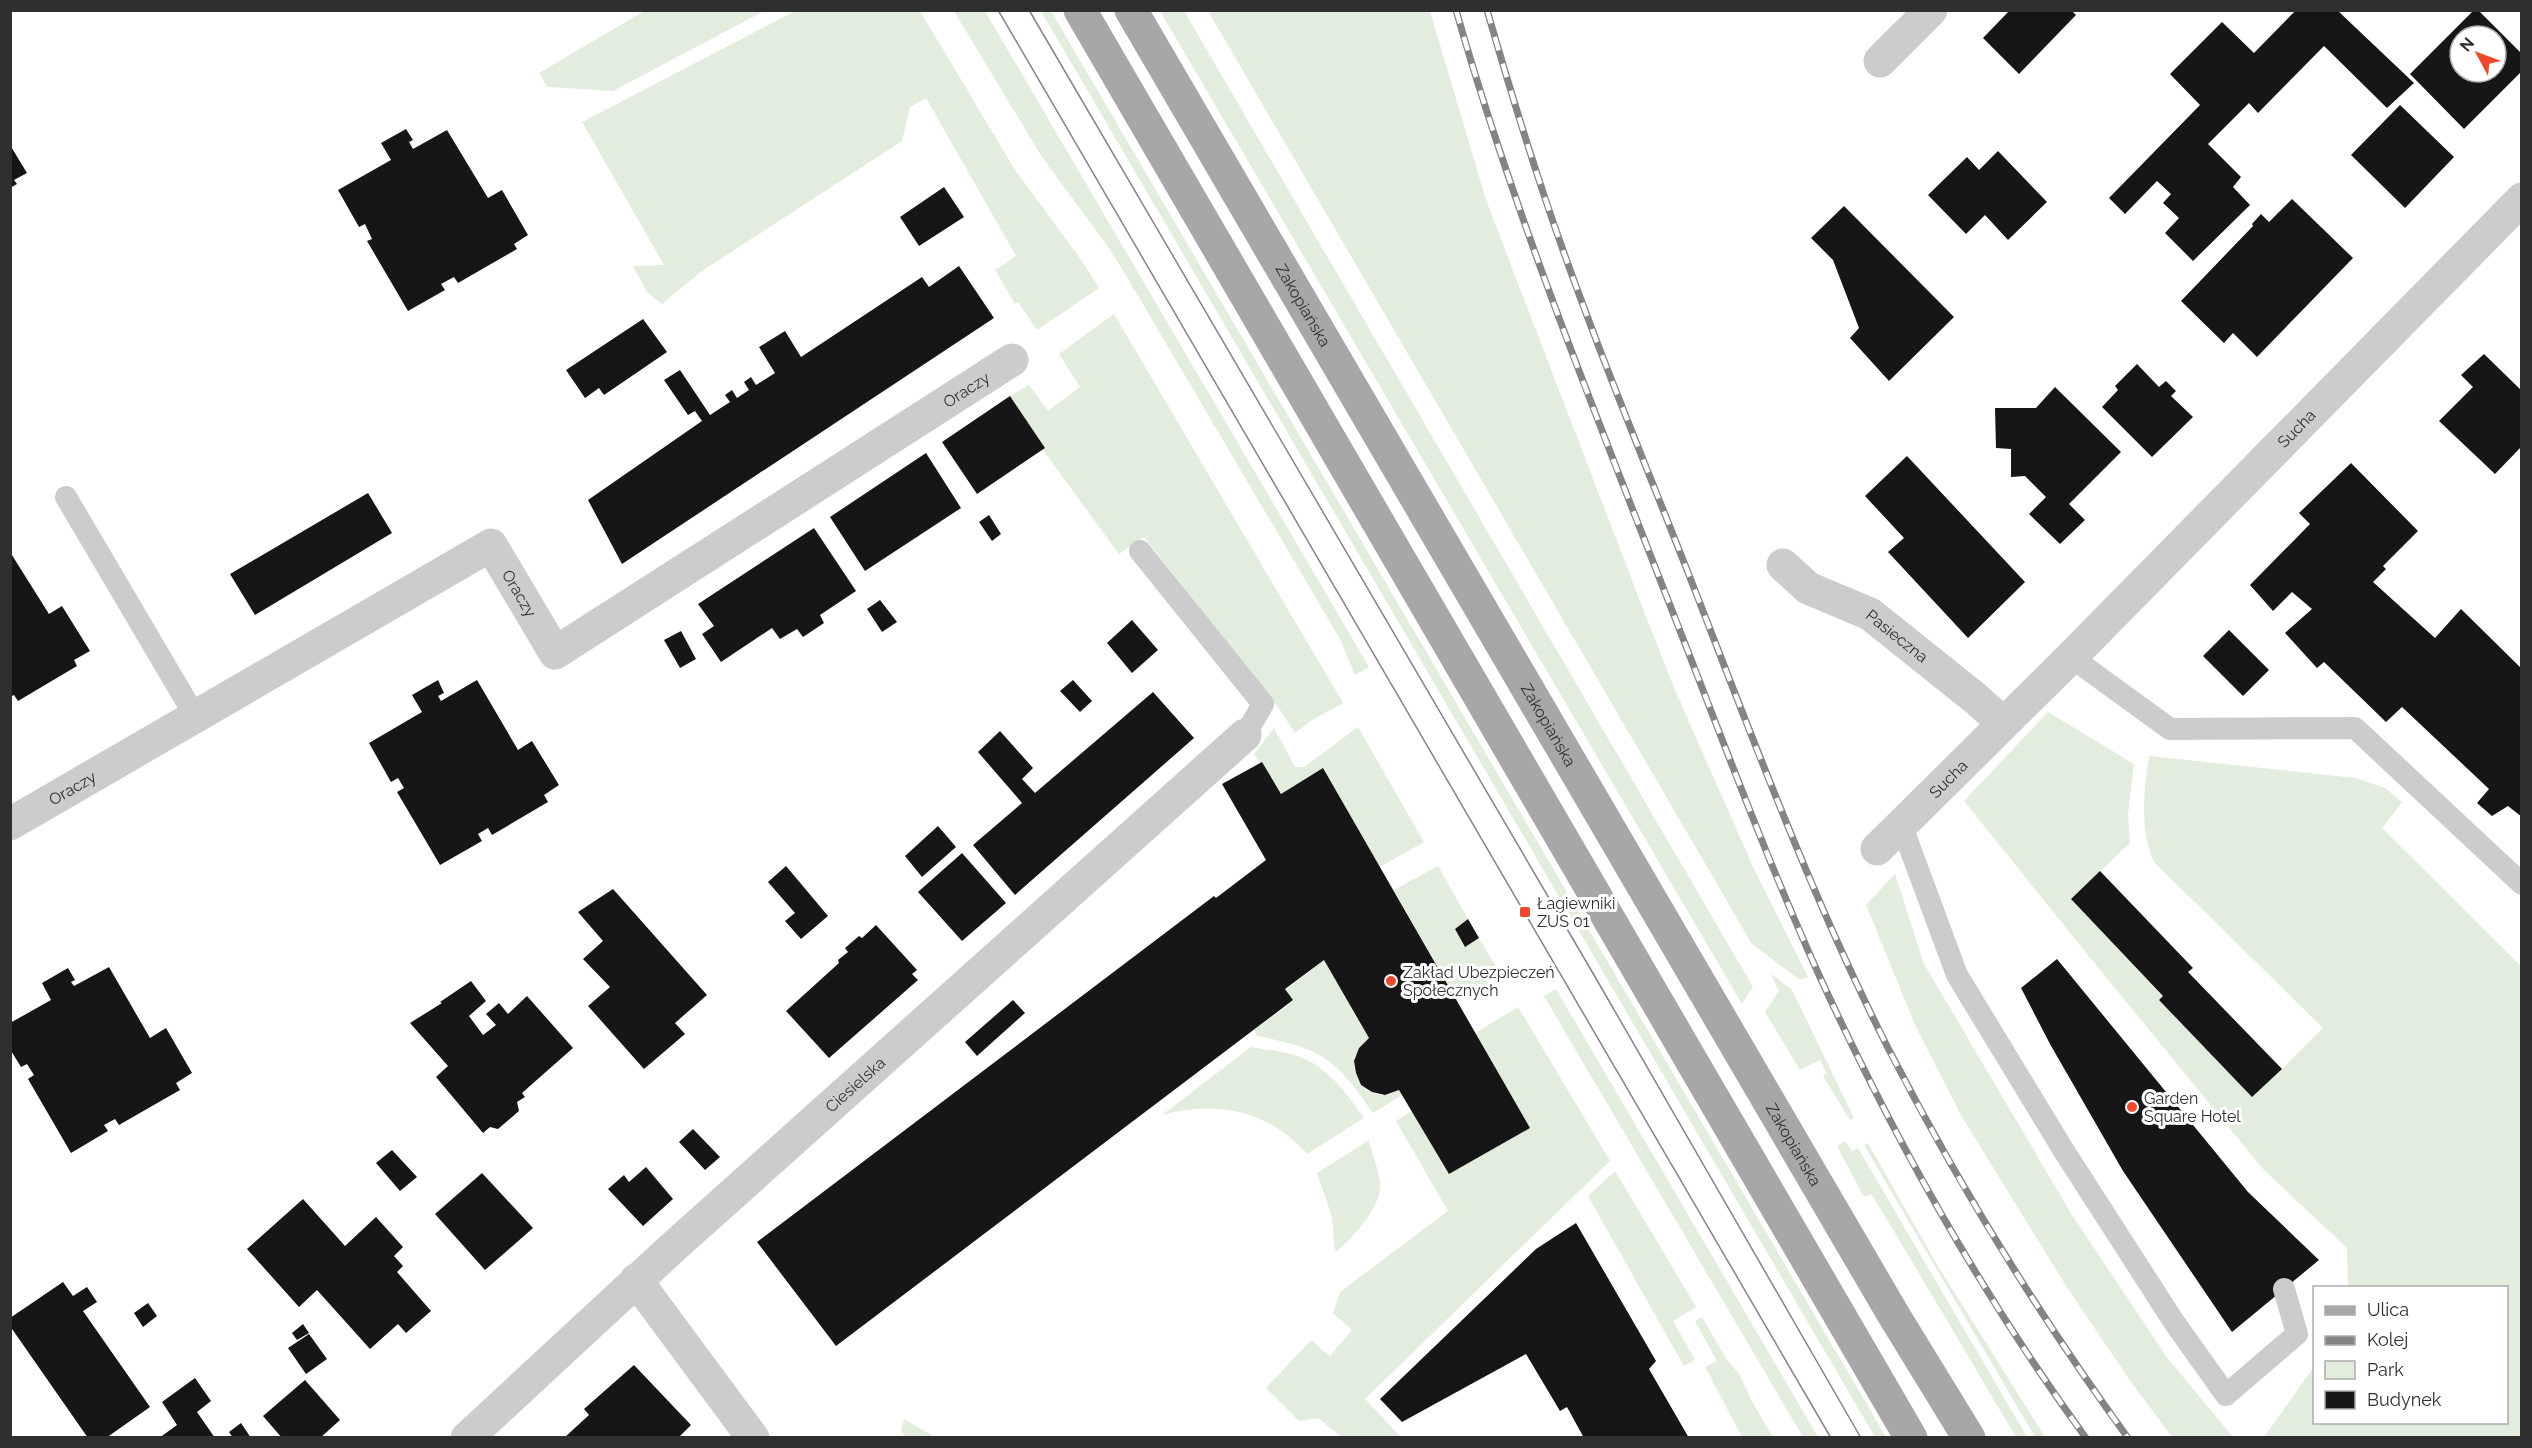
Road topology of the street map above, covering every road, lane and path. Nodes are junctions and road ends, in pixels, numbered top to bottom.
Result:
1 (1080, 10) edge
2 (1131, 10) edge
3 (1931, 10) edge
4 (1880, 61) dead end
5 (2522, 199) edge
6 (1012, 360) dead end
7 (66, 497) dead end
8 (1140, 551) dead end
9 (1783, 565) dead end
10 (2071, 657) junction
11 (195, 716) junction
12 (2002, 723) junction
13 (1245, 735) joint
14 (10, 824) edge
15 (1901, 824) junction
16 (1876, 849) dead end
17 (2522, 884) edge
18 (636, 1280) junction
19 (2284, 1289) dead end
20 (467, 1437) edge
21 (753, 1437) edge
22 (1911, 1437) edge
23 (1969, 1437) edge

1 - 22 main road
2 - 23 main road, Zakopiańska
3 - 4 street
5 - 10 street, Sucha
6 - 11 street, Oraczy
7 - 11 lane
8 - 13 lane
9 - 12 street, Pasieczna
10 - 12 street, Sucha
10 - 17 lane
11 - 14 street, Oraczy
12 - 15 street, Sucha
13 - 18 street, Ciesielska
15 - 16 street, Sucha
15 - 19 lane
18 - 20 street, Ciesielska
18 - 21 street

